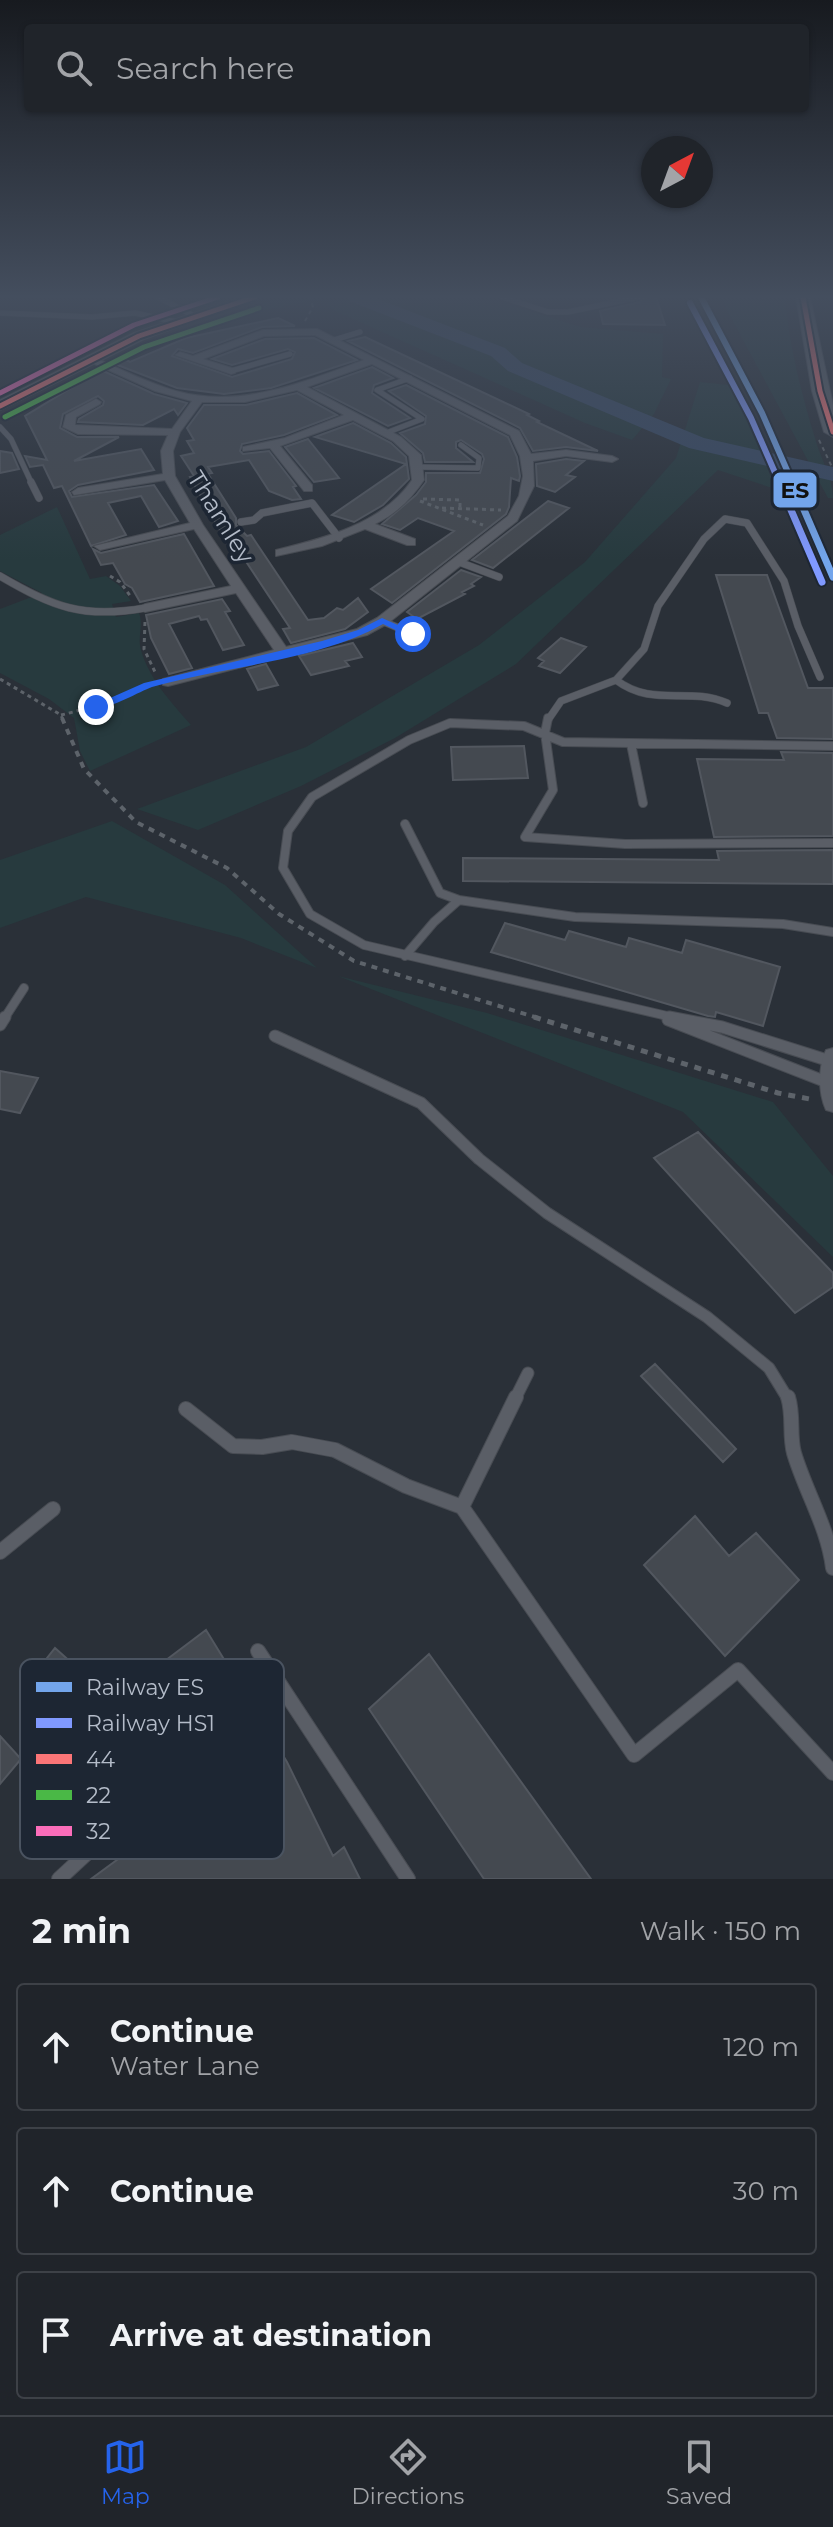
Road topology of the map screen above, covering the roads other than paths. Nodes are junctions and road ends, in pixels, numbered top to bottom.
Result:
1 (42, 385) edge
2 (150, 385) edge
3 (305, 385) edge
4 (392, 385) edge
5 (423, 385) edge
6 (299, 387) junction
7 (827, 391) edge
8 (199, 399) junction
9 (96, 402) dead end
10 (0, 406) edge
11 (353, 416) junction
12 (0, 427) edge
13 (175, 432) junction
14 (833, 432) edge
15 (386, 433) junction
16 (273, 444) junction
17 (461, 445) dead end
18 (247, 449) dead end
19 (526, 458) junction
20 (612, 459) dead end
21 (418, 467) junction
22 (169, 476) junction
23 (308, 488) dead end
24 (78, 492) dead end
25 (39, 498) dead end
26 (241, 522) dead end
27 (197, 525) junction
28 (365, 525) junction
29 (339, 538) junction
30 (411, 542) dead end
31 (100, 546) dead end
32 (281, 553) dead end
33 (459, 562) junction
34 (0, 576) edge
35 (499, 577) dead end
36 (239, 588) junction
37 (142, 609) joint
38 (382, 621) junction
39 (413, 634) dead end
40 (284, 654) junction
41 (820, 677) dead end
42 (616, 680) junction
43 (168, 682) dead end
44 (727, 703) dead end
45 (545, 733) junction
46 (631, 744) junction
47 (833, 746) edge
48 (643, 803) dead end
49 (405, 824) dead end
50 (833, 843) edge
51 (459, 900) junction
52 (833, 932) edge
53 (405, 956) junction
54 (24, 988) dead end
55 (653, 1014) junction
56 (0, 1025) edge
57 (275, 1036) dead end
58 (832, 1059) edge
59 (831, 1094) edge
60 (528, 1373) dead end
61 (186, 1409) dead end
62 (462, 1507) junction
63 (53, 1509) dead end
64 (832, 1544) edge
65 (0, 1552) edge
66 (833, 1568) edge
67 (258, 1651) dead end
68 (263, 1659) edge
69 (284, 1691) edge
70 (833, 1773) edge
71 (81, 1859) edge
72 (59, 1879) edge
73 (408, 1879) edge

1 - 10 street
2 - 8 street
3 - 6 street
4 - 15 lane
5 - 19 street
6 - 8 street
6 - 11 street
7 - 14 main road
8 - 13 street, Thamley
9 - 13 street
11 - 15 street
11 - 16 street
12 - 25 lane
13 - 22 street, Thamley
15 - 21 street
16 - 18 street
16 - 23 street
17 - 21 lane
19 - 20 street
19 - 33 street
21 - 28 street
22 - 24 street
22 - 27 street, Thamley
26 - 29 lane
27 - 31 street
27 - 36 street, Thamley
28 - 29 street
28 - 30 street
29 - 32 street
33 - 35 lane
33 - 38 street
34 - 37 lane
36 - 37 street
36 - 40 street, Thamley
38 - 39 lane
38 - 40 street
40 - 43 street
41 - 42 lane
42 - 44 lane
42 - 45 lane
45 - 46 lane
45 - 50 lane
45 - 53 lane
46 - 47 lane
46 - 48 lane
49 - 51 lane
51 - 52 lane
51 - 53 lane
53 - 55 lane
54 - 56 lane
55 - 58 lane
55 - 59 lane
57 - 64 lane
58 - 59 street
60 - 62 lane
61 - 62 lane
62 - 70 lane
63 - 65 lane
64 - 66 lane
67 - 68 lane
69 - 73 lane
71 - 72 lane

